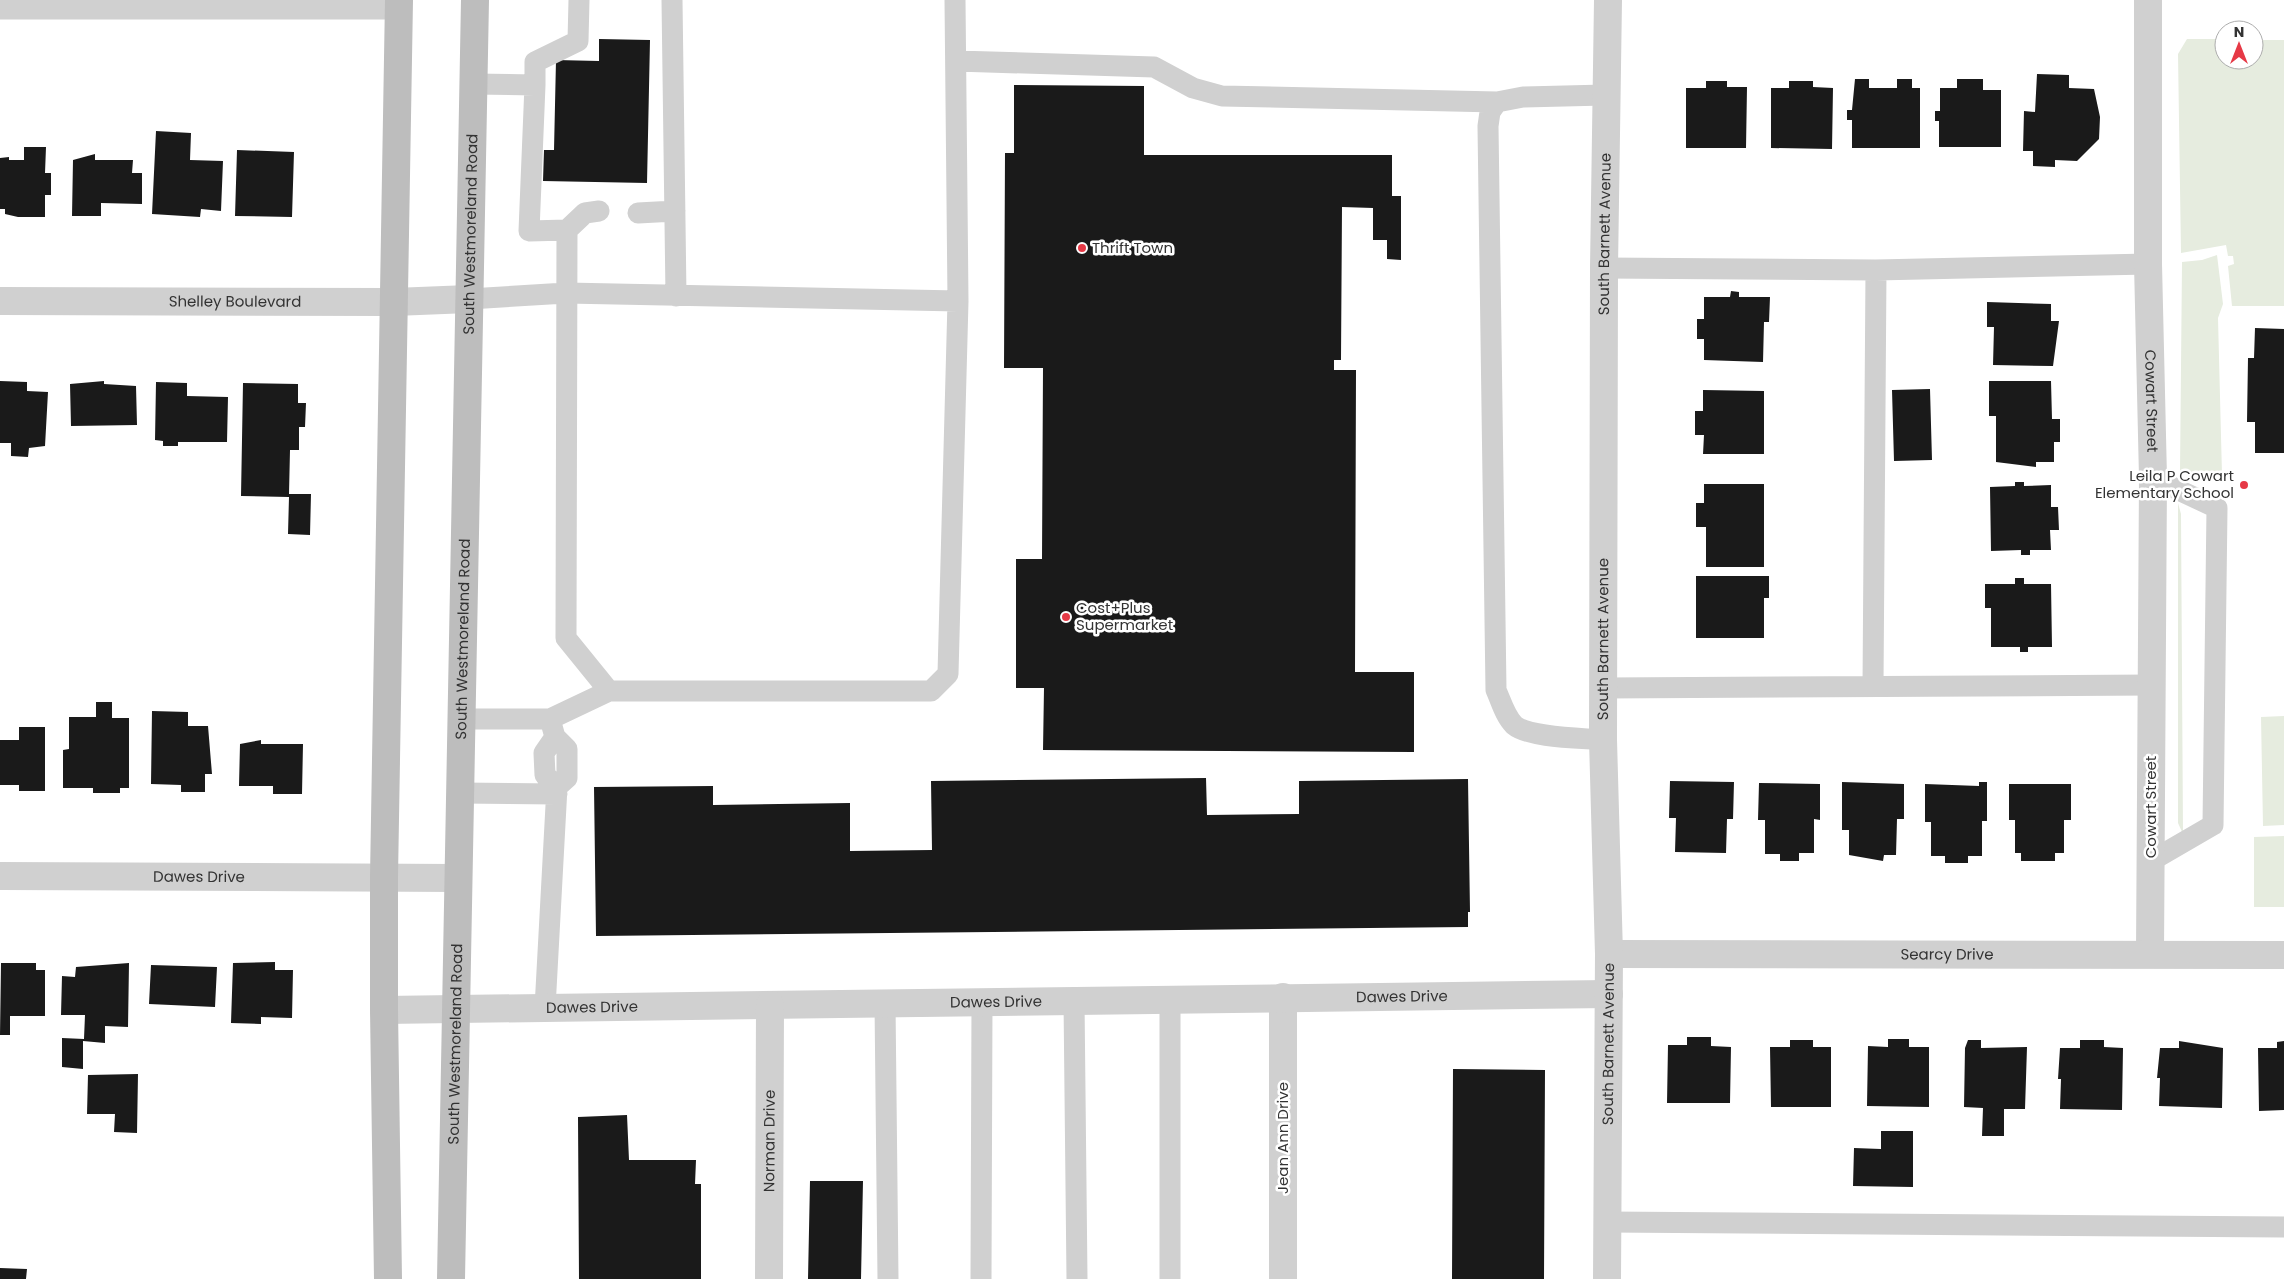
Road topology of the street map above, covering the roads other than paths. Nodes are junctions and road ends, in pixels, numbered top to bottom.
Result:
1 (475, 0) edge
2 (579, 0) edge
3 (672, 0) edge
4 (956, 0) edge
5 (1608, 0) edge
6 (2148, 0) edge
7 (399, 4) edge
8 (0, 9) edge
9 (956, 60) junction
10 (474, 84) junction
11 (535, 85) junction
12 (1605, 95) junction
13 (1497, 102) junction
14 (600, 211) dead end
15 (675, 211) junction
16 (638, 213) dead end
17 (567, 230) junction
18 (2148, 264) junction
19 (1604, 268) junction
20 (1876, 270) junction
21 (566, 293) junction
22 (676, 296) junction
23 (469, 299) junction
24 (0, 301) edge
25 (958, 301) junction
26 (394, 302) junction
27 (2153, 478) junction
28 (2152, 685) junction
29 (1872, 686) junction
30 (1605, 688) junction
31 (609, 691) junction
32 (462, 719) junction
33 (552, 728) junction
34 (1603, 740) junction
35 (557, 791) junction
36 (460, 793) junction
37 (2151, 861) junction
38 (0, 876) edge
39 (384, 877) junction
40 (458, 878) junction
41 (1609, 954) junction
42 (2150, 954) junction
43 (2284, 955) edge
44 (1609, 994) junction
45 (1283, 997) junction
46 (1170, 999) junction
47 (1074, 1000) junction
48 (982, 1002) junction
49 (885, 1004) junction
50 (770, 1005) junction
51 (545, 1008) junction
52 (455, 1009) junction
53 (384, 1010) junction
54 (1607, 1222) junction
55 (2284, 1227) edge
56 (388, 1279) edge
57 (451, 1279) edge
58 (769, 1279) edge
59 (888, 1279) edge
60 (981, 1279) edge
61 (1077, 1279) edge
62 (1170, 1279) edge
63 (1283, 1279) edge
64 (1607, 1279) edge

1 - 10 main road, South Westmoreland Road
2 - 11 lane
3 - 15 lane
4 - 9 lane
5 - 12 street, South Barnett Avenue
6 - 18 street, Cowart Street
7 - 8 lane
7 - 26 main road
9 - 13 lane
9 - 25 lane
10 - 11 lane
10 - 23 main road, South Westmoreland Road
11 - 17 lane
12 - 13 lane
12 - 19 street, South Barnett Avenue
13 - 34 lane
14 - 17 lane
15 - 16 lane
15 - 22 lane
17 - 21 lane
18 - 20 lane
18 - 27 street, Cowart Street
19 - 20 lane
19 - 30 street, South Barnett Avenue
20 - 29 lane
21 - 22 lane
21 - 23 lane
21 - 31 lane
22 - 25 lane
23 - 26 street, Shelley Boulevard
23 - 32 main road, South Westmoreland Road
24 - 26 street, Shelley Boulevard
25 - 31 lane
26 - 39 main road
27 - 28 street, Cowart Street
27 - 37 lane
28 - 29 lane
28 - 37 street, Cowart Street
29 - 30 lane
30 - 34 street, South Barnett Avenue
31 - 33 lane
32 - 33 lane
32 - 36 main road, South Westmoreland Road
33 - 35 lane
34 - 41 street, South Barnett Avenue
35 - 36 lane
35 - 51 lane
36 - 40 main road, South Westmoreland Road
37 - 42 street, Cowart Street
38 - 39 street, Dawes Drive
39 - 40 street, Dawes Drive
39 - 53 main road
40 - 52 main road, South Westmoreland Road
41 - 42 street, Searcy Drive
41 - 44 street, South Barnett Avenue
42 - 43 street, Searcy Drive
44 - 45 street, Dawes Drive
44 - 54 street, South Barnett Avenue
45 - 46 street, Dawes Drive
45 - 63 street, Jean Ann Drive
46 - 47 street, Dawes Drive
46 - 62 lane
47 - 48 street, Dawes Drive
47 - 61 lane
48 - 49 street, Dawes Drive
48 - 60 lane
49 - 50 street, Dawes Drive
49 - 59 lane
50 - 51 street, Dawes Drive
50 - 58 street, Norman Drive
51 - 52 street, Dawes Drive
52 - 53 street, Dawes Drive
52 - 57 main road, South Westmoreland Road
53 - 56 main road
54 - 55 lane
54 - 64 street, South Barnett Avenue

